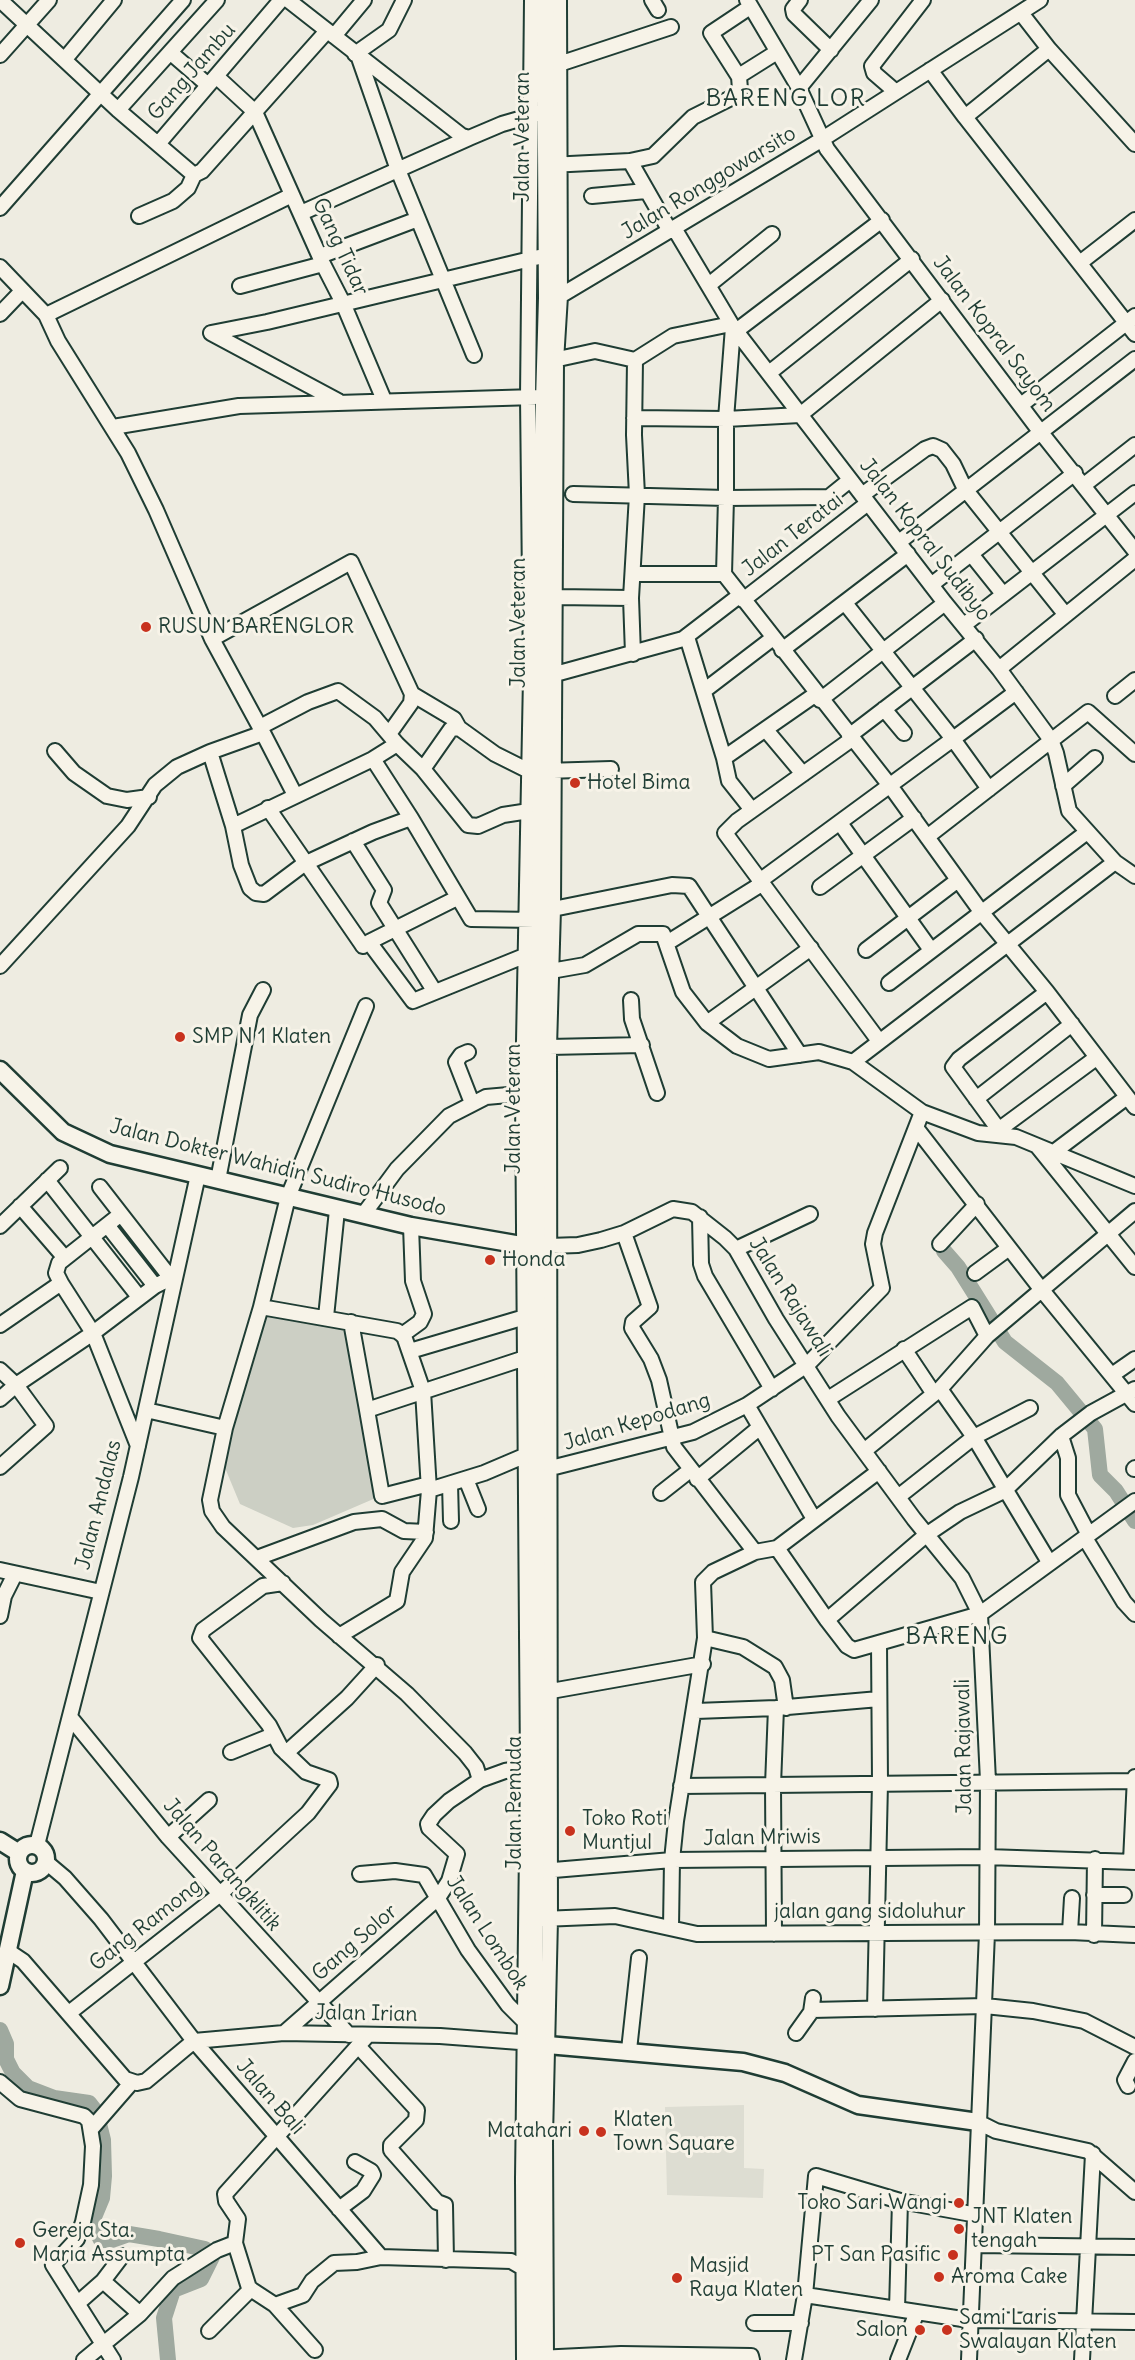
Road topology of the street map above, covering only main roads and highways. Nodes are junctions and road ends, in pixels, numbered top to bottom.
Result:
1 (538, 6) edge
2 (0, 1070) edge
3 (537, 1246) junction
4 (1, 1843) edge
5 (19, 1853) junction
6 (25, 1871) junction
7 (0, 1986) edge
8 (536, 2043) junction
9 (978, 2122) road end
10 (537, 2359) edge

1 - 3 main road, Jalan Veteran
2 - 3 main road, Jalan Dokter Wahidin Sudiro Husodo
3 - 8 main road, Jalan Pemuda
4 - 5 main road
5 - 6 main road
5 - 6 main road
6 - 7 main road
8 - 9 main road
8 - 10 main road, Jalan Pemuda

